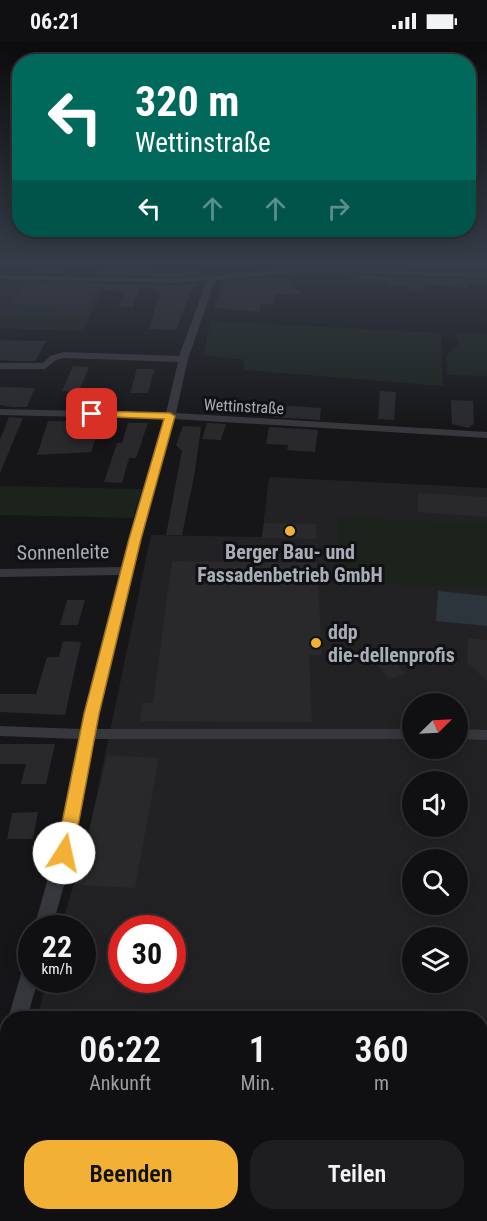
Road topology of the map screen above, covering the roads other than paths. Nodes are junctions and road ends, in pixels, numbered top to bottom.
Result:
1 (197, 319) edge
2 (183, 359) junction
3 (0, 366) edge
4 (0, 412) edge
5 (170, 416) junction
6 (487, 435) edge
7 (127, 571) junction
8 (0, 573) edge
9 (0, 731) edge
10 (87, 734) junction
11 (402, 734) edge
12 (468, 734) edge
13 (487, 735) edge
14 (47, 915) edge
15 (24, 993) edge
16 (19, 1011) edge

1 - 2 street
2 - 3 street
2 - 5 street
4 - 5 street, Wettinstraße
5 - 6 street, Wettinstraße
5 - 7 street
7 - 8 street, Sonnenleite
7 - 10 street
9 - 10 street
10 - 11 street
10 - 14 street
12 - 13 street
15 - 16 street

